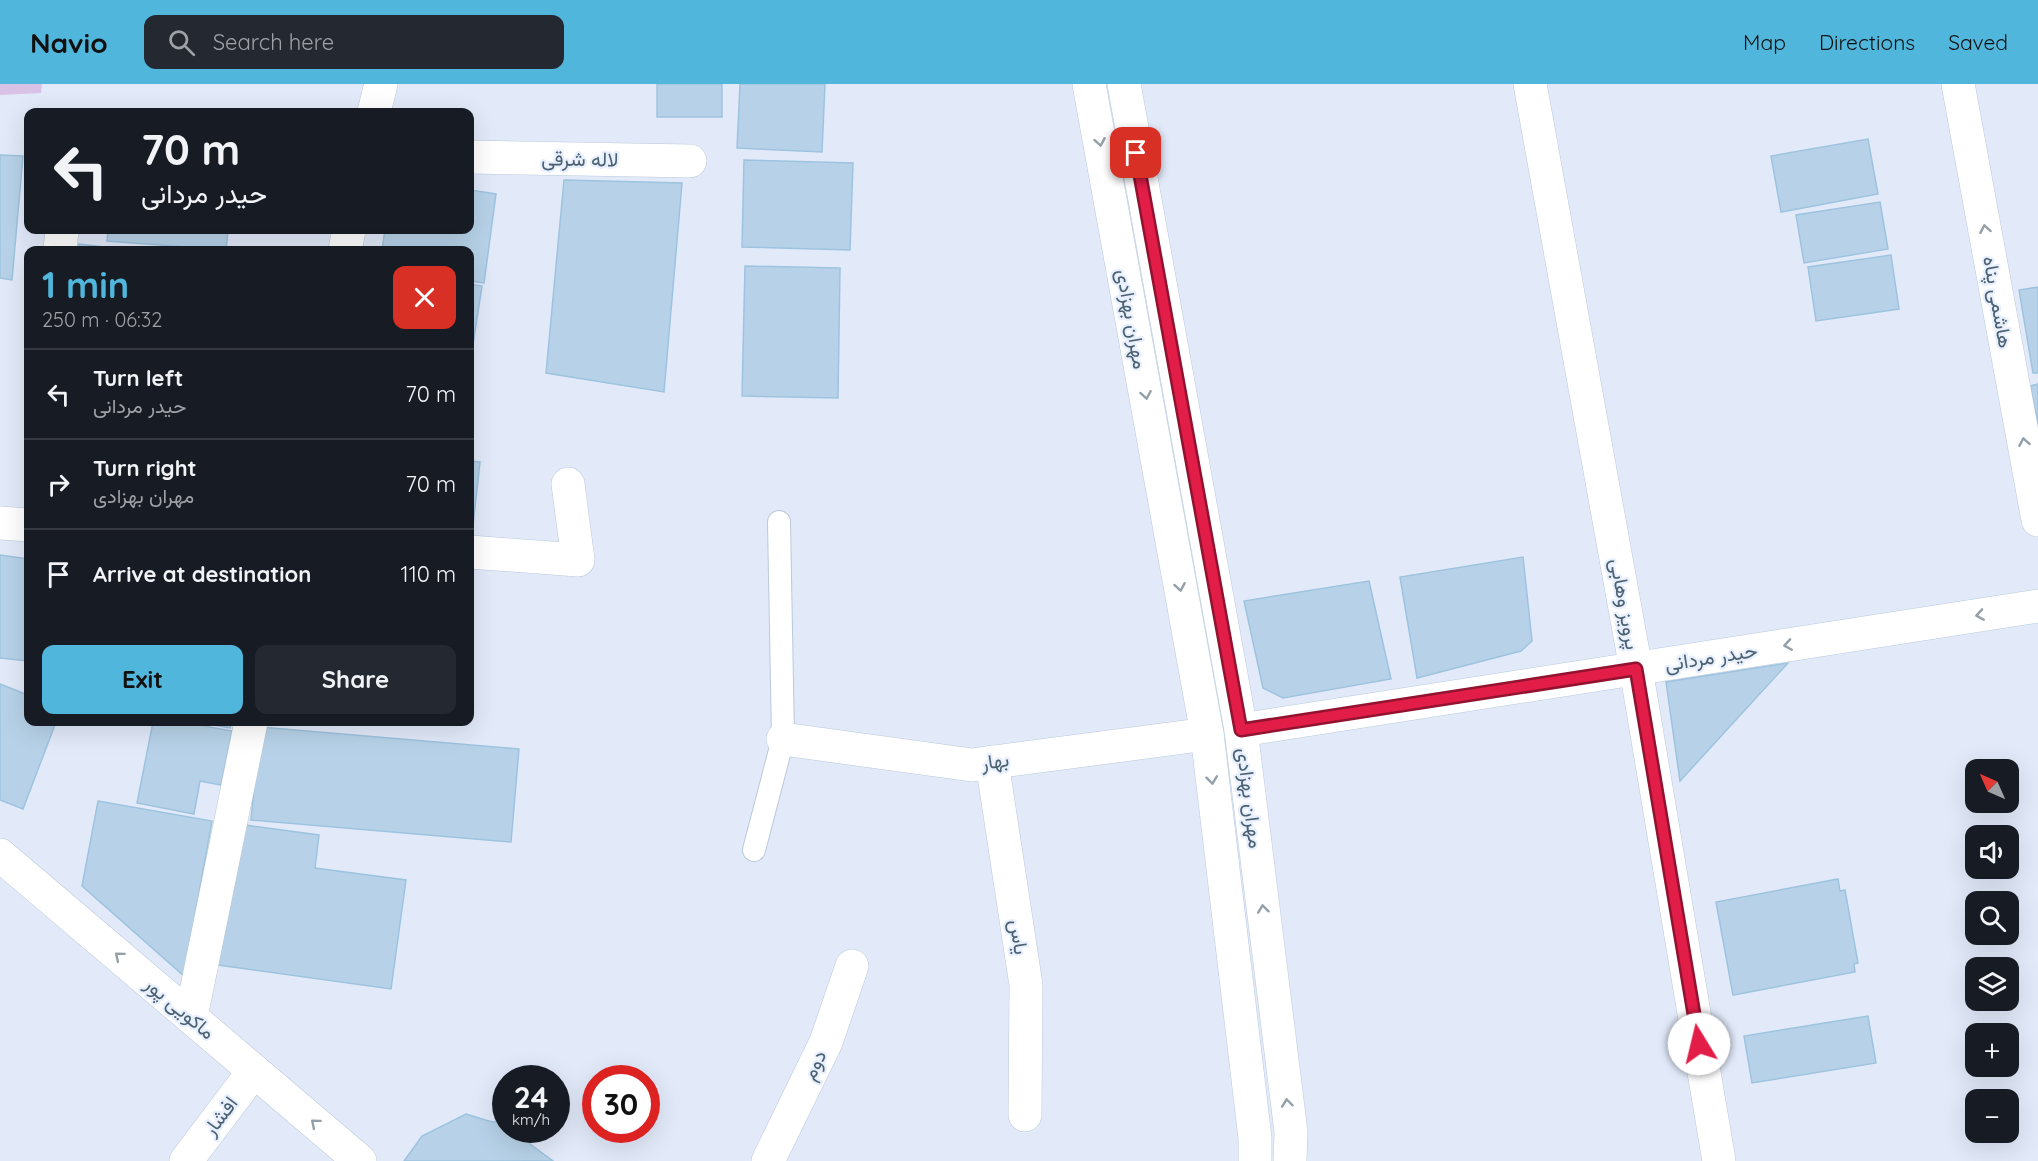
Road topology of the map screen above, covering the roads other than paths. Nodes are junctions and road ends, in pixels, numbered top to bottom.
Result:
1 (381, 84) edge
2 (1089, 84) edge
3 (1124, 84) edge
4 (1530, 84) edge
5 (1958, 84) edge
6 (375, 108) edge
7 (474, 157) edge
8 (690, 160) dead end
9 (568, 484) dead end
10 (2038, 520) edge
11 (779, 522) dead end
12 (0, 523) edge
13 (24, 525) edge
14 (474, 552) edge
15 (2038, 606) edge
16 (1636, 669) junction
17 (250, 726) edge
18 (1241, 730) junction
19 (1207, 734) junction
20 (783, 739) junction
21 (992, 762) junction
22 (754, 850) dead end
23 (0, 855) edge
24 (852, 966) dead end
25 (191, 1017) junction
26 (254, 1071) junction
27 (1025, 1115) dead end
28 (186, 1161) edge
29 (360, 1161) edge
30 (768, 1161) edge
31 (1254, 1161) edge
32 (1290, 1161) edge
33 (1719, 1161) edge

1 - 6 street
2 -> 19 street, مهران بهزادی
3 - 18 street, مهران بهزادی
4 - 16 street, پرویز وهابی
10 -> 5 street, هاشمی پناه
7 - 8 street, لاله شرقی
9 - 14 street
11 - 20 lane
12 - 13 street
15 -> 16 street, حیدر مردانی
16 - 18 street, حیدر مردانی
16 - 33 street, پرویز وهابی
17 - 25 street
32 -> 18 street, مهران بهزادی
19 - 21 street, بهار
19 -> 31 street, مهران بهزادی
20 - 21 street, بهار
20 - 22 lane
21 - 27 street, یاس
25 -> 23 street, ماکویی‌ پور
24 - 30 street, دوم
25 - 26 street, ماکویی‌ پور
26 - 28 street, افشار
29 -> 26 street, ماکویی‌ پور

